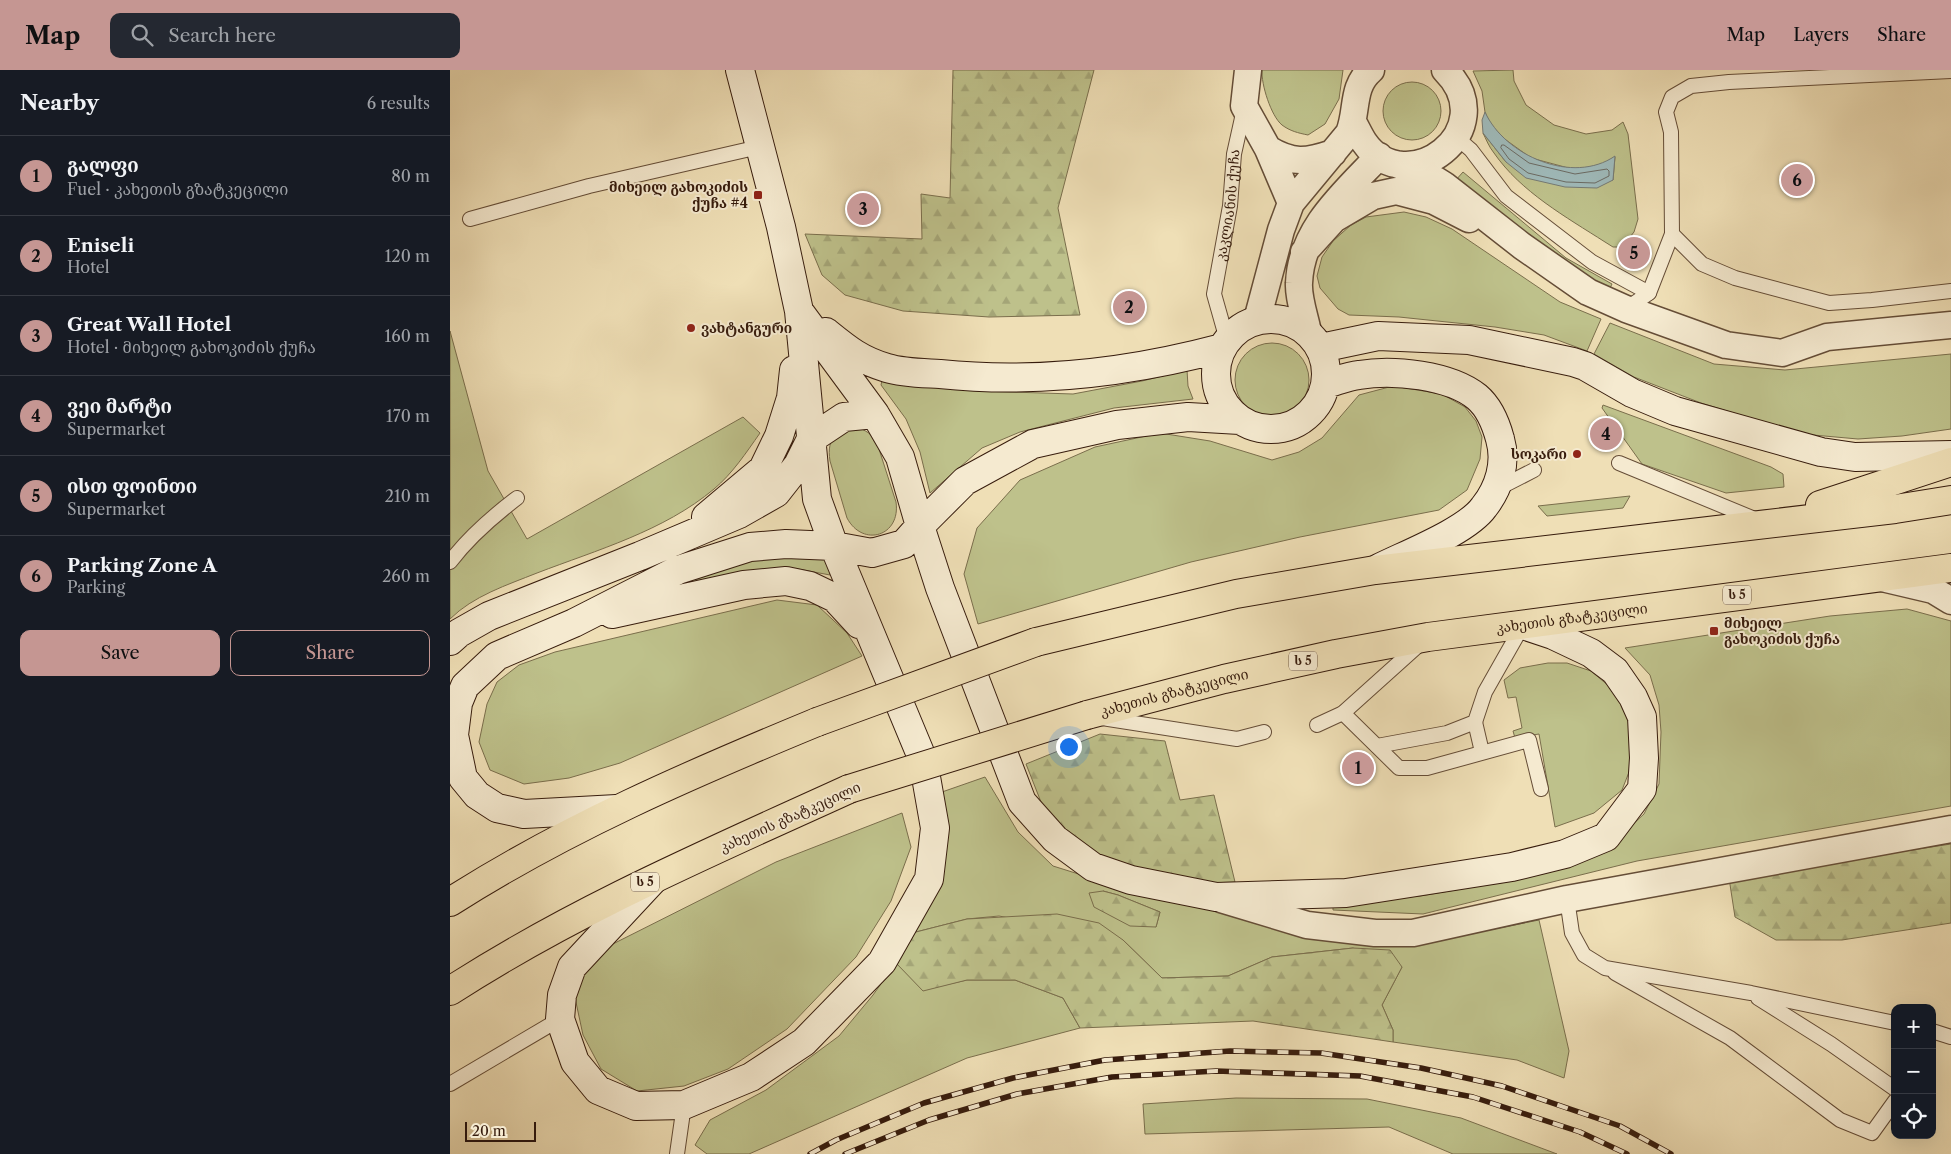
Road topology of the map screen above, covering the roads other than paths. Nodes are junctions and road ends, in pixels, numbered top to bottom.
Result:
1 (740, 70) edge
2 (1248, 70) edge
3 (1445, 70) edge
4 (1951, 71) edge
5 (1363, 74) edge
6 (1244, 106) junction
7 (1353, 122) junction
8 (1456, 138) junction
9 (759, 147) junction
10 (1268, 149) junction
11 (1333, 153) junction
12 (1387, 160) junction
13 (1291, 203) junction
14 (470, 219) dead end
15 (1672, 234) junction
16 (1522, 246) junction
17 (1304, 252) junction
18 (1951, 291) edge
19 (1649, 294) junction
20 (1626, 308) junction
21 (799, 311) junction
22 (1256, 320) junction
23 (1951, 325) edge
24 (1314, 340) junction
25 (1224, 344) junction
26 (1326, 384) junction
27 (875, 414) junction
28 (1240, 420) junction
29 (811, 439) junction
30 (1951, 455) edge
31 (1951, 462) edge
32 (1619, 463) dead end
33 (1534, 470) dead end
34 (1495, 490) junction
35 (517, 498) dead end
36 (1951, 500) edge
37 (1764, 523) junction
38 (920, 526) junction
39 (664, 545) junction
40 (834, 546) junction
41 (450, 562) edge
42 (1951, 568) edge
43 (1375, 570) junction
44 (1879, 577) junction
45 (1951, 601) edge
46 (574, 623) junction
47 (1523, 625) junction
48 (870, 635) junction
49 (1428, 637) junction
50 (450, 641) edge
51 (1343, 713) junction
52 (1087, 715) junction
53 (1475, 722) junction
54 (1317, 725) dead end
55 (1264, 732) dead end
56 (1377, 746) junction
57 (1482, 752) junction
58 (1541, 789) dead end
59 (617, 809) junction
60 (1951, 829) edge
61 (656, 877) junction
62 (452, 898) edge
63 (1216, 898) junction
64 (1567, 899) junction
65 (1605, 968) junction
66 (450, 991) edge
67 (1751, 993) junction
68 (560, 1019) junction
69 (1891, 1022) edge
70 (1936, 1032) edge
71 (1951, 1037) edge
72 (450, 1084) edge
73 (1891, 1086) edge
74 (684, 1105) junction
75 (1891, 1107) edge
76 (677, 1154) edge

1 - 9 main road
2 - 6 street, კაკლიანის ქუჩა
3 - 8 street
4 - 15 lane
5 - 7 street
6 - 10 street
6 - 25 lane, კაკლიანის ქუჩა
7 - 11 street
7 - 12 street
8 - 12 street
8 - 19 lane
9 - 14 lane
9 - 21 main road
10 - 11 street
10 - 13 street
11 - 13 street
12 - 16 street
12 - 17 street
13 - 22 street
15 - 18 lane
15 - 19 lane
16 - 17 street
16 - 20 street
17 - 24 street
19 - 20 lane
20 - 23 street
21 - 25 main road
21 - 27 main road
21 - 29 main road
21 - 39 main road
22 - 24 main road
22 - 25 main road
24 - 26 main road
24 - 30 main road
25 - 28 main road
26 - 28 main road
26 - 34 main road
27 - 29 main road
27 - 38 main road
28 - 38 main road
29 - 39 main road
29 - 40 main road
31 - 37 highway
32 - 37 lane
33 - 34 lane
34 - 43 main road
35 - 41 lane
36 - 37 highway
37 - 43 highway
38 - 40 main road
38 - 63 main road
39 - 50 main road
40 - 46 main road
40 - 48 main road
42 - 44 highway, კახეთის გზატკეცილი / ს 5
43 - 59 highway, bridge
44 - 45 street
44 - 47 highway, კახეთის გზატკეცილი / ს 5
46 - 48 main road
46 - 59 main road
47 - 49 highway, კახეთის გზატკეცილი / ს 5
47 - 53 lane
47 - 63 main road
48 - 74 main road
49 - 51 lane
49 - 52 highway, კახეთის გზატკეცილი / ს 5
51 - 54 lane
51 - 56 lane
52 - 55 lane
52 - 61 highway, კახეთის გზატკეცილი / ს 5, bridge
53 - 56 lane
53 - 57 lane
56 - 57 lane
57 - 58 lane
59 - 62 highway
60 - 64 street
61 - 66 highway, კახეთის გზატკეცილი / ს 5
61 - 68 main road
63 - 64 street
64 - 65 lane
65 - 67 lane
65 - 75 lane
67 - 69 lane
67 - 73 lane
68 - 72 lane
68 - 74 main road
70 - 71 lane
74 - 76 lane

